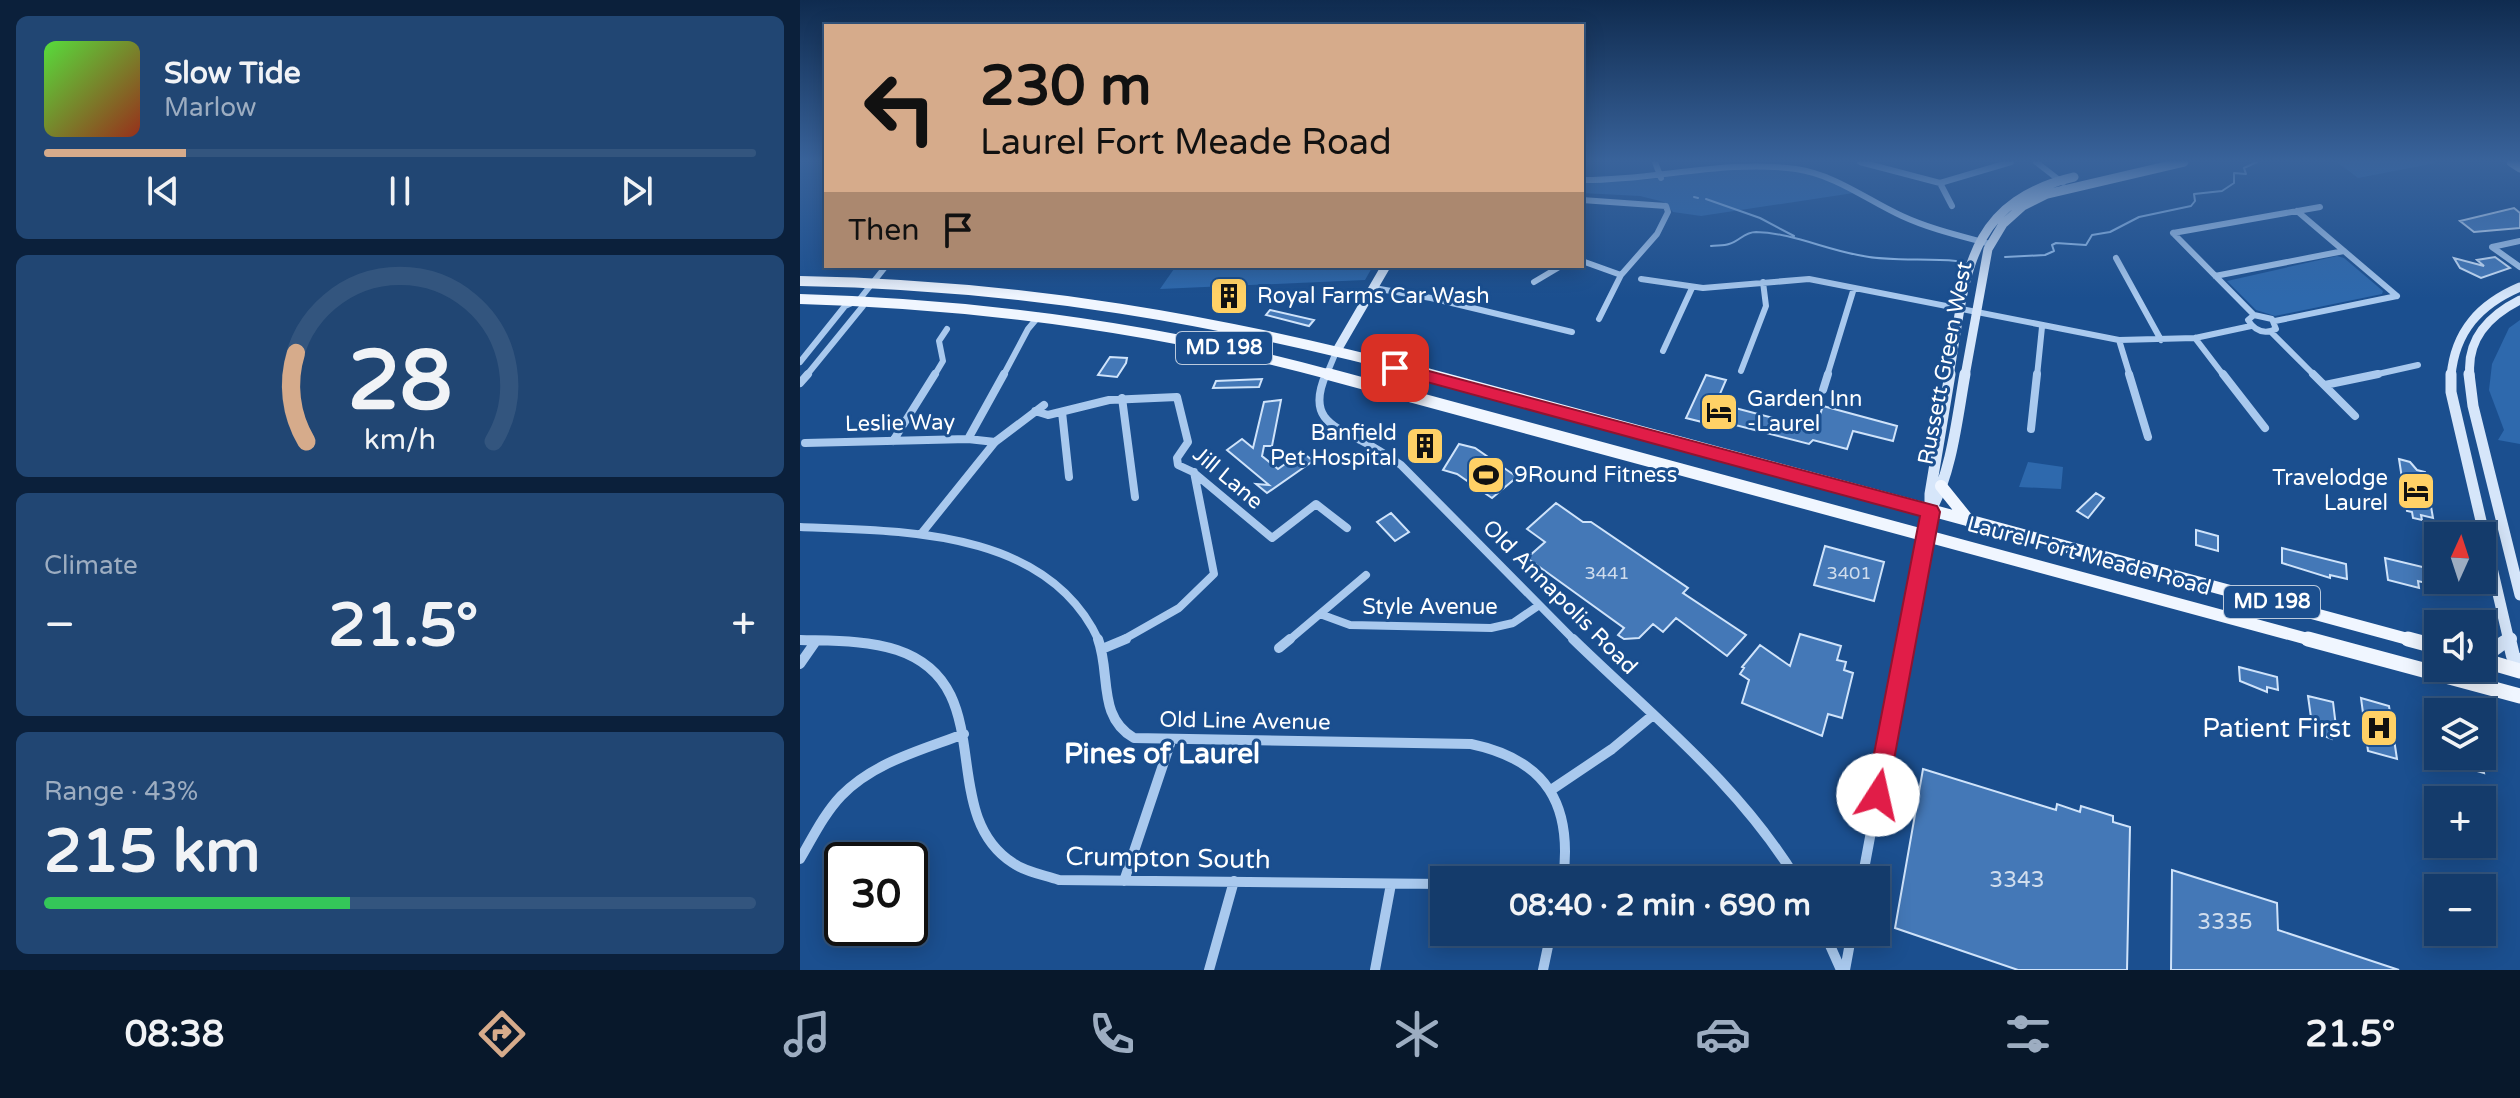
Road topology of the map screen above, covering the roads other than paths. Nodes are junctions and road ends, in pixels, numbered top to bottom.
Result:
1 (1666, 207) edge
2 (1888, 207) edge
3 (2024, 207) edge
4 (2318, 207) edge
5 (2297, 211) junction
6 (2520, 241) edge
7 (1985, 242) junction
8 (2344, 251) junction
9 (2116, 258) dead end
10 (1584, 262) edge
11 (2520, 267) edge
12 (884, 268) edge
13 (1385, 268) edge
14 (1558, 268) edge
15 (1621, 275) junction
16 (2215, 276) junction
17 (1641, 279) dead end
18 (800, 281) edge
19 (874, 282) junction
20 (1534, 282) dead end
21 (1763, 282) junction
22 (2520, 287) edge
23 (1374, 288) junction
24 (1692, 288) junction
25 (1854, 288) junction
26 (800, 299) edge
27 (859, 300) junction
28 (2520, 300) edge
29 (1962, 311) junction
30 (1978, 314) junction
31 (2254, 315) junction
32 (1039, 316) junction
33 (1599, 319) dead end
34 (2275, 321) junction
35 (2251, 326) junction
36 (2042, 327) junction
37 (947, 329) dead end
38 (1572, 332) dead end
39 (2271, 332) junction
40 (2195, 338) junction
41 (2119, 340) junction
42 (2161, 340) junction
43 (1663, 351) dead end
44 (1336, 352) junction
45 (800, 362) edge
46 (2418, 365) dead end
47 (1741, 371) dead end
48 (1325, 373) junction
49 (800, 383) edge
50 (2325, 385) junction
51 (1823, 390) dead end
52 (1122, 398) junction
53 (1062, 412) junction
54 (2355, 416) dead end
55 (2265, 428) dead end
56 (2031, 429) dead end
57 (2148, 437) dead end
58 (968, 439) junction
59 (893, 441) junction
60 (995, 442) junction
61 (805, 443) dead end
62 (1193, 472) junction
63 (1069, 477) dead end
64 (1941, 486) junction
65 (1135, 497) dead end
66 (1930, 512) junction
67 (1970, 522) junction
68 (800, 527) edge
69 (1347, 528) dead end
70 (921, 534) junction
71 (1926, 536) junction
72 (1366, 575) dead end
73 (2520, 595) edge
74 (1538, 606) junction
75 (1320, 614) junction
76 (2510, 639) junction
77 (800, 640) edge
78 (816, 641) junction
79 (2424, 643) edge
80 (1279, 648) dead end
81 (1102, 649) junction
82 (2496, 651) edge
83 (2496, 663) edge
84 (800, 664) edge
85 (2520, 664) edge
86 (2520, 671) edge
87 (2520, 696) edge
88 (1653, 715) junction
89 (964, 734) junction
90 (1171, 741) junction
91 (1551, 790) junction
92 (800, 859) edge
93 (1565, 866) edge
94 (1788, 866) edge
95 (1865, 866) edge
96 (1124, 881) junction
97 (1234, 881) junction
98 (1391, 884) junction
99 (1430, 884) edge
100 (1548, 946) edge
101 (1831, 946) edge
102 (1847, 946) edge
103 (1209, 970) edge
104 (1375, 970) edge
105 (1543, 970) edge
106 (1843, 970) edge

1 - 15 street
2 - 7 street
3 - 7 street, Russett Green West
4 - 5 street
5 - 8 street
5 - 16 street
6 - 11 street
7 - 29 street, Russett Green West
7 - 30 street, Russett Green West
8 - 16 street
8 - 34 street
9 - 42 street
10 - 15 street
12 - 19 street
13 - 23 street
14 - 20 street
15 - 33 street
16 - 31 street
17 - 24 street
18 - 19 main road, Laurel Fort Meade Road / MD 198
19 - 27 street
19 - 44 main road, Laurel Fort Meade Road / MD 198
21 - 24 street
21 - 25 street
21 - 47 street
22 - 76 street
23 - 38 street
23 - 44 street
24 - 43 street
25 - 29 street
25 - 51 street
26 - 27 main road, Laurel Fort Meade Road / MD 198
27 - 32 main road, Laurel Fort Meade Road / MD 198
27 - 45 street
27 - 49 street
28 - 73 street
29 - 30 street
29 - 66 street, Russett Green West
30 - 36 street
30 - 64 street, Russett Green West
31 - 34 street
31 - 35 street
32 - 48 main road, Laurel Fort Meade Road / MD 198
32 - 58 street
34 - 39 street
35 - 39 street
35 - 40 street
36 - 41 street
36 - 56 street
37 - 59 street
39 - 50 street
40 - 42 street
40 - 55 street
41 - 42 street
41 - 57 street
44 - 48 street, Old Annapolis Road
44 - 66 main road, Laurel Fort Meade Road / MD 198
46 - 50 street
48 - 71 main road, Laurel Fort Meade Road / MD 198
48 - 74 street, Old Annapolis Road
50 - 54 street
52 - 53 street, Jill Lane
52 - 62 street, Jill Lane
52 - 65 street
53 - 60 street, Jill Lane
53 - 63 street
58 - 59 street, Leslie Way
58 - 60 street, Leslie Way
59 - 61 street, Leslie Way
60 - 70 street, Jill Lane
62 - 69 street, Jill Lane
62 - 81 street
64 - 66 street, Russett Green West
64 - 67 main road
66 - 67 main road, Laurel Fort Meade Road / MD 198
66 - 71 street
67 - 79 main road, Laurel Fort Meade Road / MD 198
68 - 70 street, Old Line Avenue
70 - 81 street, Old Line Avenue
71 - 87 main road, Laurel Fort Meade Road / MD 198
71 - 95 street
72 - 75 street
74 - 75 street, Style Avenue
74 - 88 street, Old Annapolis Road
75 - 80 street
76 - 82 street
76 - 85 street
77 - 78 street, Crumpton South
78 - 84 street
78 - 89 street, Crumpton South
81 - 90 street, Old Line Avenue
83 - 86 main road
88 - 91 street
88 - 94 street, Old Annapolis Road
89 - 92 street
89 - 96 street, Crumpton South
90 - 91 street, Old Line Avenue
90 - 96 street
91 - 93 street, Old Line Avenue
96 - 97 street, Crumpton South
97 - 98 street, Crumpton South
97 - 103 street
98 - 99 street, Crumpton South
98 - 104 street
100 - 105 street
101 - 106 street
102 - 106 street

